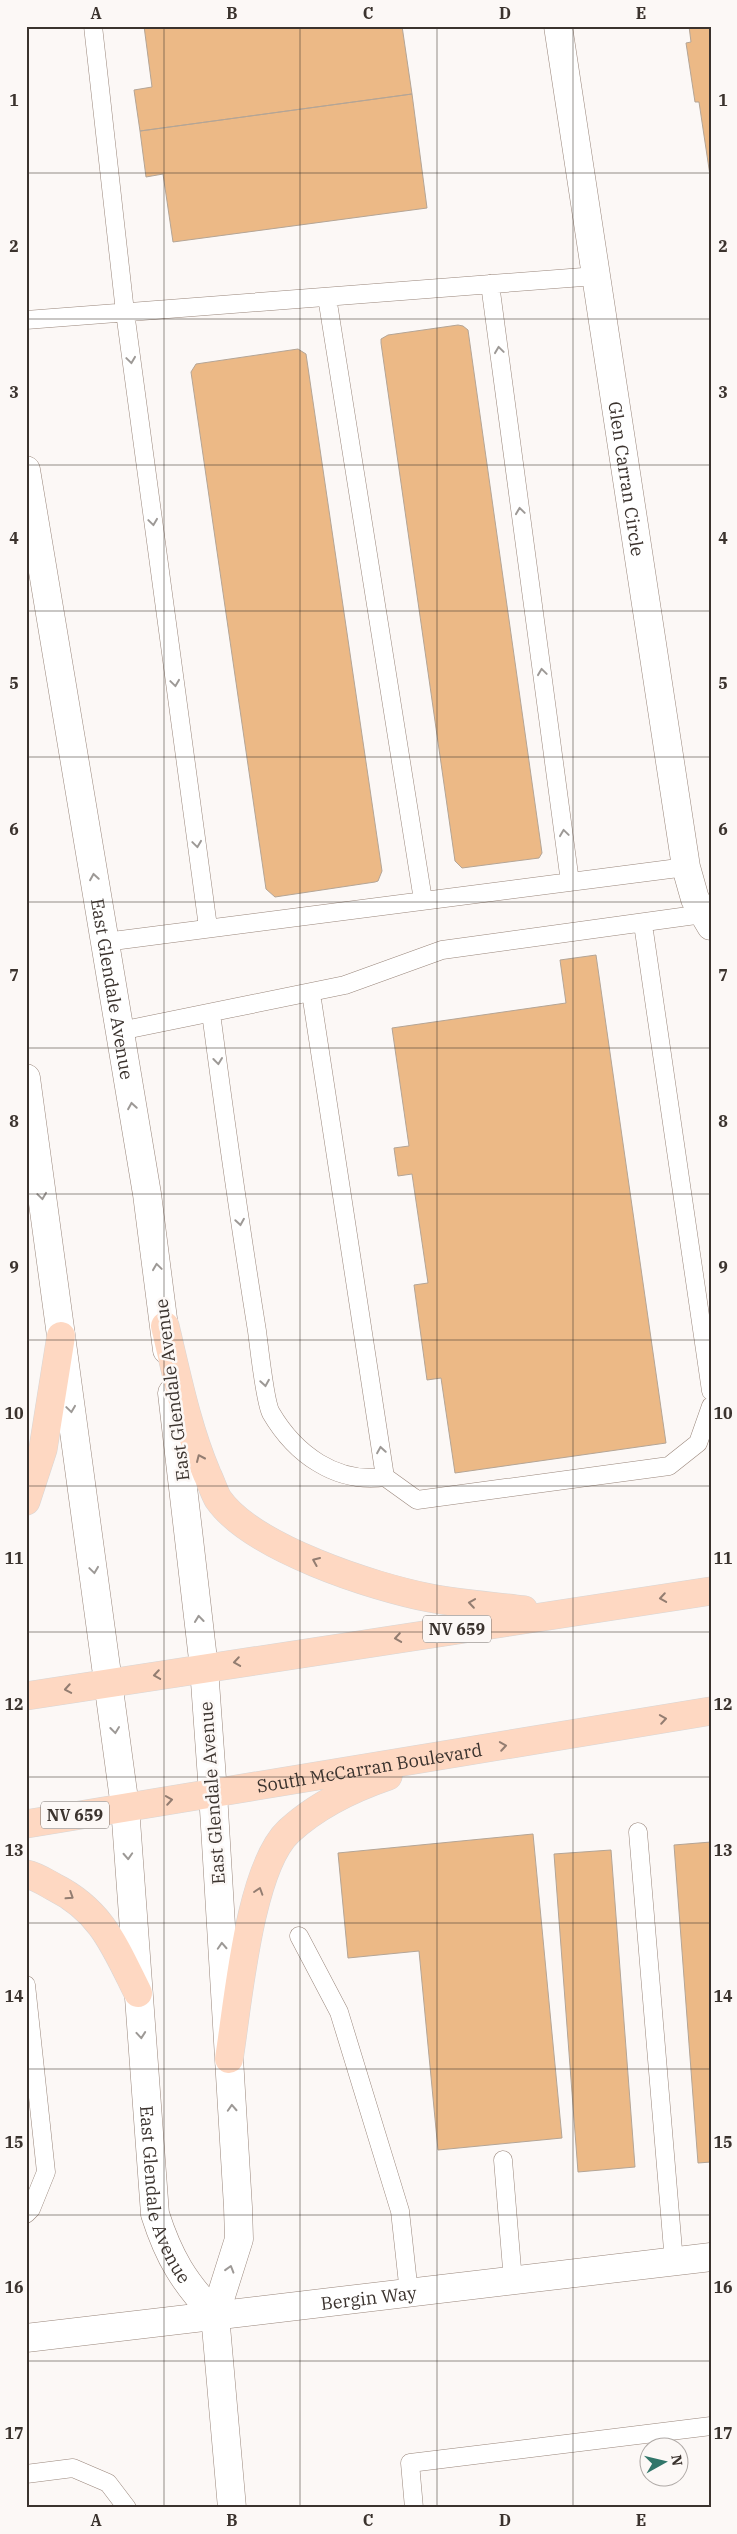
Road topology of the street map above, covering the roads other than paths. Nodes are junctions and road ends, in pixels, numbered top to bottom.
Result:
1 (93, 26) edge
2 (558, 26) edge
3 (596, 276) junction
4 (490, 284) junction
5 (327, 297) junction
6 (125, 312) junction
7 (26, 320) edge
8 (26, 470) edge
9 (686, 867) junction
10 (570, 882) junction
11 (423, 900) junction
12 (707, 920) edge
13 (642, 924) junction
14 (208, 928) junction
15 (105, 942) junction
16 (311, 993) junction
17 (211, 1013) junction
18 (120, 1031) junction
19 (26, 1078) edge
20 (32, 1164) edge
21 (165, 1326) junction
22 (61, 1336) junction
23 (711, 1391) edge
24 (711, 1406) edge
25 (385, 1477) junction
26 (26, 1501) edge
27 (711, 1591) edge
28 (555, 1614) junction
29 (204, 1668) junction
30 (109, 1682) junction
31 (26, 1696) edge
32 (711, 1712) edge
33 (454, 1754) junction
34 (213, 1793) junction
35 (125, 1807) junction
36 (26, 1824) edge
37 (638, 1832) dead end
38 (26, 1874) edge
39 (299, 1936) dead end
40 (26, 1984) edge
41 (138, 1993) junction
42 (229, 2059) junction
43 (503, 2160) dead end
44 (26, 2214) edge
45 (711, 2258) edge
46 (674, 2262) junction
47 (513, 2281) junction
48 (409, 2293) junction
49 (216, 2316) junction
50 (26, 2338) edge
51 (711, 2426) edge
52 (26, 2474) edge
53 (128, 2508) edge
54 (232, 2508) edge
55 (414, 2508) edge

1 - 6 lane
2 - 3 street, Glen Carran Circle
3 - 4 lane
3 - 9 street, Glen Carran Circle
4 - 5 lane
10 -> 4 lane
5 - 6 lane
5 - 11 lane
6 - 7 lane
6 -> 14 lane
15 -> 8 street, East Glendale Avenue
9 - 10 lane
9 - 12 street, Glen Carran Circle
10 - 11 lane
11 - 14 lane
12 - 13 lane
13 - 16 lane
13 - 23 lane
14 - 15 lane
15 - 18 street, East Glendale Avenue
16 - 17 lane
25 -> 16 lane
17 - 18 lane
17 -> 25 lane
21 -> 18 street, East Glendale Avenue
19 - 20 street, East Glendale Avenue
20 -> 22 street, East Glendale Avenue
28 -> 21 main road
29 -> 21 street, East Glendale Avenue
22 - 26 main road
22 -> 30 street, East Glendale Avenue
24 - 25 lane
27 -> 28 main road, NV 659
28 -> 29 main road, NV 659
29 -> 30 main road, NV 659
29 - 34 street, East Glendale Avenue
30 -> 31 main road, NV 659
30 -> 35 street, East Glendale Avenue
33 -> 32 main road, South McCarran Boulevard / NV 659
33 - 34 main road, South McCarran Boulevard / NV 659
42 -> 33 main road
35 -> 34 main road, South McCarran Boulevard / NV 659
42 -> 34 street, East Glendale Avenue
35 - 36 main road, South McCarran Boulevard / NV 659
35 -> 41 street, East Glendale Avenue
37 - 46 lane
38 -> 41 main road
39 - 48 lane
40 - 44 lane
41 -> 49 street, East Glendale Avenue
49 -> 42 street, East Glendale Avenue
43 - 47 lane
45 - 46 street, Bergin Way
46 - 47 street, Bergin Way
47 - 48 street, Bergin Way
48 - 49 street, Bergin Way
49 - 50 street, Bergin Way
49 - 54 street, East Glendale Avenue
51 - 55 lane
52 - 53 lane

